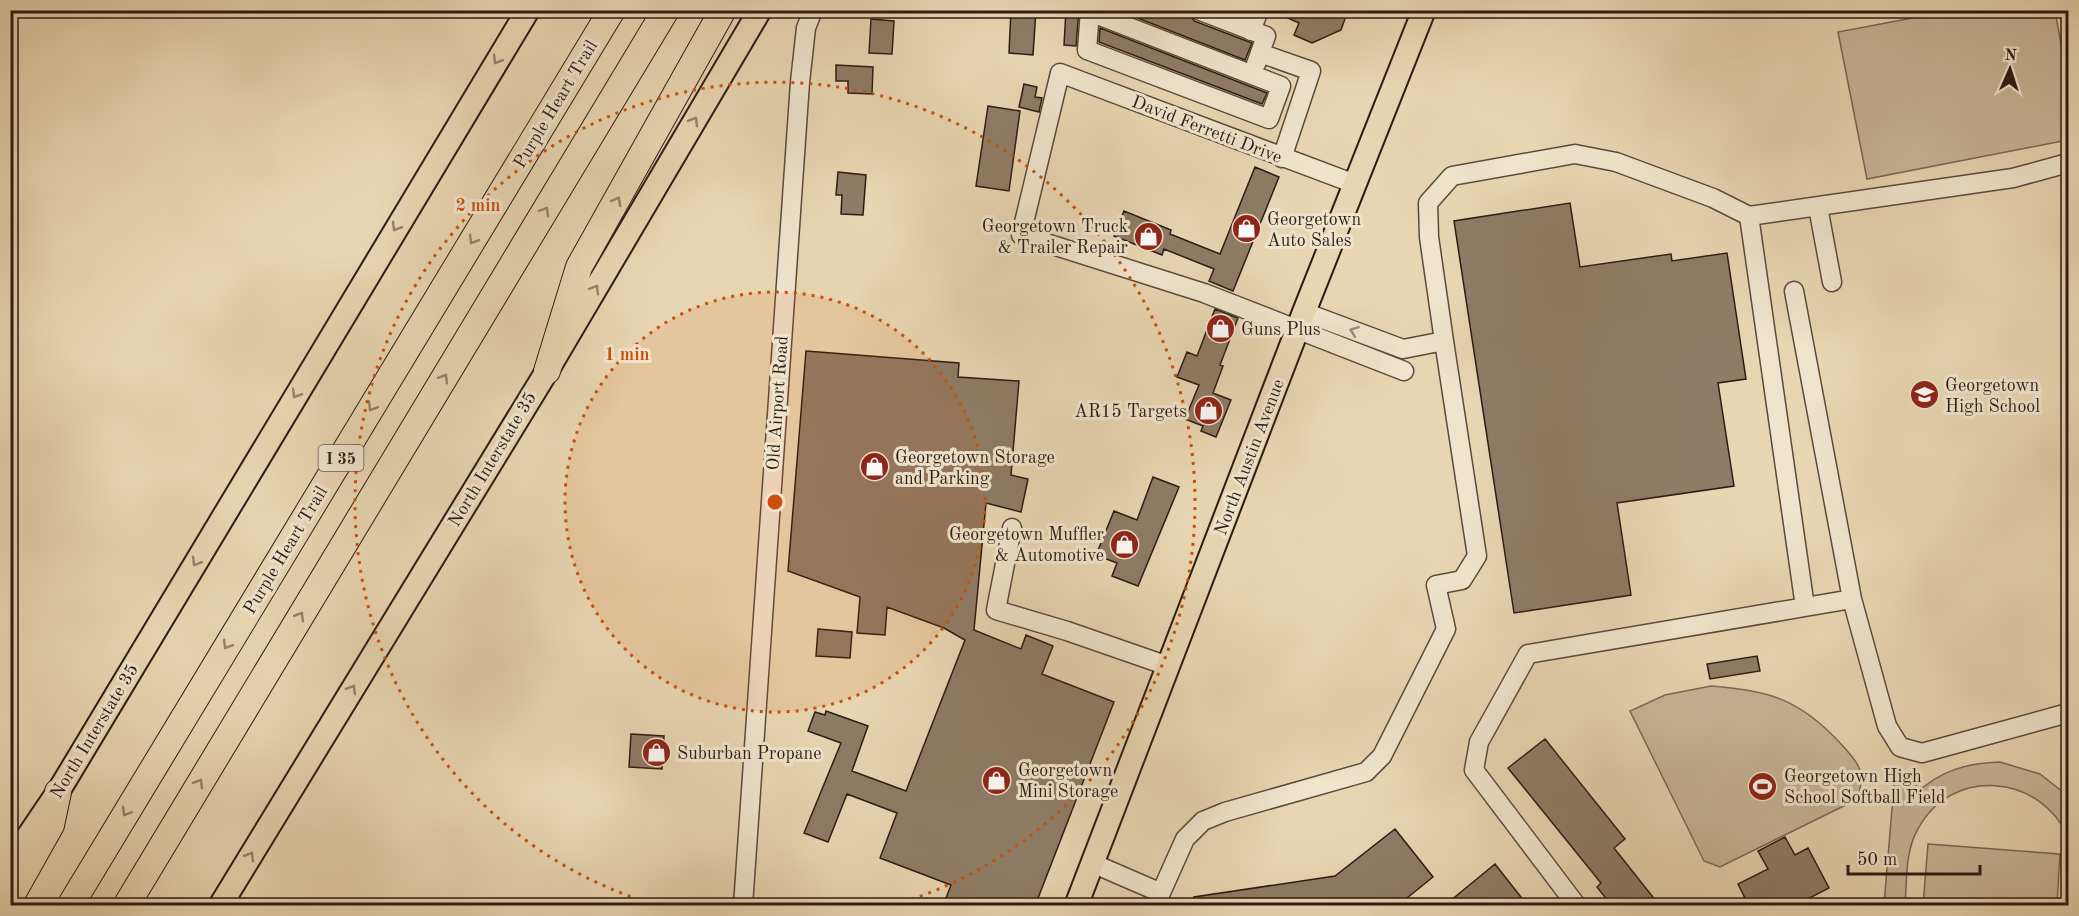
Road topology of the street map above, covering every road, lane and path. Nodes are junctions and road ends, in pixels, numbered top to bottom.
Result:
1 (528, 10) edge
2 (612, 10) edge
3 (666, 10) edge
4 (723, 10) edge
5 (760, 10) edge
6 (813, 10) edge
7 (1198, 10) edge
8 (1259, 10) edge
9 (1424, 10) edge
10 (1090, 11) edge
11 (1251, 31) junction
12 (1260, 53) junction
13 (1253, 75) junction
14 (1282, 158) junction
15 (2068, 163) edge
16 (1355, 184) junction
17 (1818, 207) junction
18 (1749, 216) junction
19 (1832, 282) dead end
20 (1794, 291) dead end
21 (1301, 321) junction
22 (1444, 341) junction
23 (547, 370) junction
24 (1404, 371) dead end
25 (1012, 528) dead end
26 (1852, 599) junction
27 (1804, 607) junction
28 (1168, 666) junction
29 (2068, 713) edge
30 (58, 792) junction
31 (10, 863) edge
32 (1092, 863) junction
33 (10, 898) edge
34 (1157, 899) edge
35 (69, 906) edge
36 (126, 906) edge
37 (220, 906) edge
38 (743, 906) edge
39 (1076, 906) edge
40 (1577, 906) edge

1 -> 30 main road, North Interstate 35
2 -> 35 highway, Purple Heart Trail / I 35
36 -> 3 highway, I 35
23 -> 4 highway
23 -> 5 main road, North Interstate 35
6 - 38 street, Old Airport Road
7 - 11 street
8 - 11 street
9 - 16 main road, North Austin Avenue
10 - 13 street
10 - 13 street
11 - 12 street
12 - 13 street
12 - 14 street
14 - 16 street, David Ferretti Drive
14 - 21 street, David Ferretti Drive
15 - 17 street
16 - 21 main road, North Austin Avenue
17 - 18 street
17 - 19 street
18 - 22 street
18 - 27 street
20 - 26 street
22 -> 21 street
21 - 24 street
21 - 28 main road, North Austin Avenue
22 - 34 street
37 -> 23 main road, North Interstate 35
25 - 28 street
26 - 27 street
26 - 29 street
27 - 40 street
28 - 32 main road, North Austin Avenue
30 - 31 main road, North Interstate 35
30 - 33 highway
32 - 34 street
32 - 39 main road, North Austin Avenue

